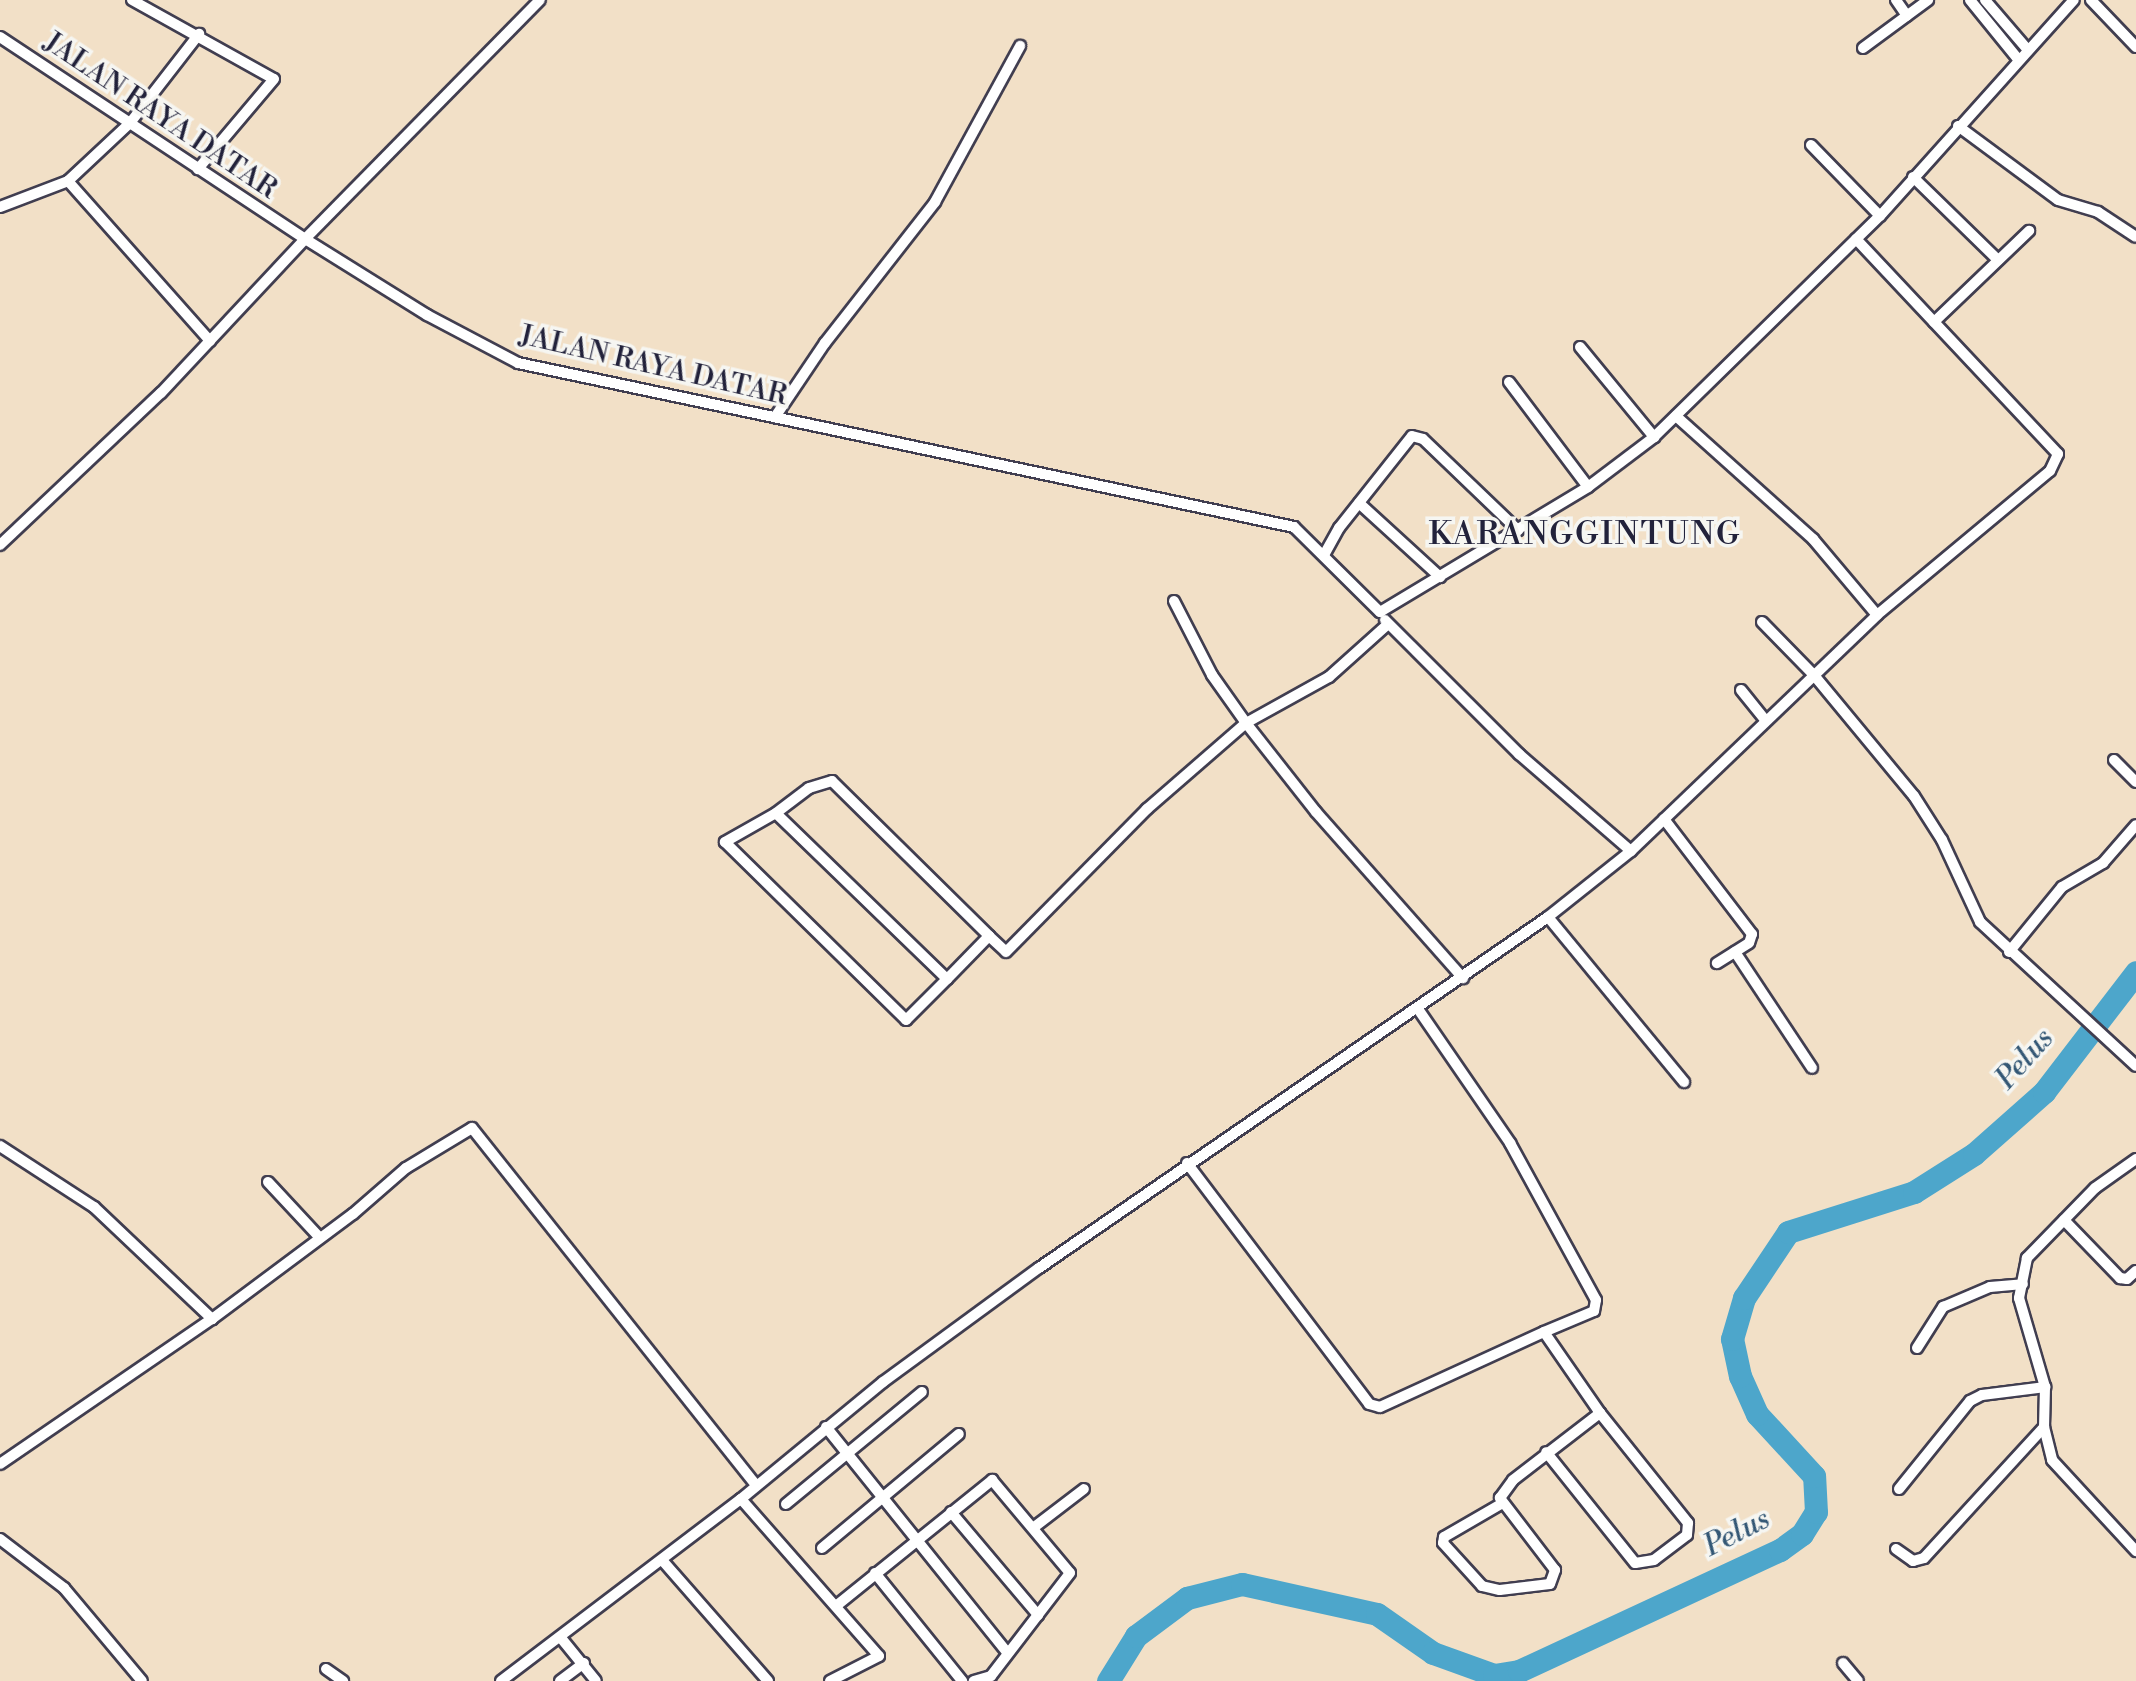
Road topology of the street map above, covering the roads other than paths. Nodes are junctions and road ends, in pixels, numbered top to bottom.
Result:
1 (132, 0) edge
2 (540, 0) edge
3 (1896, 0) edge
4 (1928, 0) edge
5 (1970, 0) edge
6 (1985, 0) edge
7 (2074, 0) edge
8 (2091, 0) edge
9 (1907, 16) junction
10 (199, 34) junction
11 (2, 43) edge
12 (2135, 44) edge
13 (1020, 46) dead end
14 (1863, 48) dead end
15 (2027, 49) junction
16 (2018, 59) junction
17 (130, 124) junction
18 (1958, 126) junction
19 (1811, 145) dead end
20 (198, 169) junction
21 (1913, 177) junction
22 (68, 181) junction
23 (0, 207) edge
24 (1880, 216) junction
25 (2029, 231) dead end
26 (2136, 237) edge
27 (304, 239) junction
28 (1856, 239) junction
29 (1998, 260) junction
30 (1934, 322) junction
31 (210, 341) junction
32 (1580, 348) dead end
33 (1509, 382) dead end
34 (1676, 416) junction
35 (775, 417) junction
36 (1654, 437) junction
37 (1588, 487) junction
38 (1359, 503) junction
39 (1518, 530) junction
40 (2, 540) edge
41 (1324, 555) junction
42 (1440, 577) junction
43 (1174, 601) dead end
44 (1380, 612) junction
45 (1877, 615) junction
46 (1762, 622) dead end
47 (1388, 624) junction
48 (1813, 674) junction
49 (1741, 690) dead end
50 (1765, 720) junction
51 (1246, 723) junction
52 (2114, 760) dead end
53 (2136, 782) edge
54 (776, 813) junction
55 (1664, 819) junction
56 (2136, 824) edge
57 (1631, 851) junction
58 (1548, 917) junction
59 (989, 936) junction
60 (1735, 952) junction
61 (2009, 953) junction
62 (1717, 963) dead end
63 (1464, 978) junction
64 (947, 979) junction
65 (1418, 1009) junction
66 (2136, 1066) edge
67 (1812, 1068) dead end
68 (1684, 1082) dead end
69 (0, 1146) edge
70 (2136, 1158) edge
71 (1187, 1163) junction
72 (268, 1182) dead end
73 (2064, 1220) junction
74 (320, 1238) junction
75 (2136, 1271) edge
76 (2023, 1284) junction
77 (212, 1319) junction
78 (1544, 1332) junction
79 (1917, 1348) dead end
80 (2045, 1387) junction
81 (922, 1392) dead end
82 (1600, 1413) junction
83 (826, 1427) junction
84 (2044, 1427) junction
85 (959, 1434) dead end
86 (1546, 1452) junction
87 (847, 1454) junction
88 (0, 1464) edge
89 (756, 1485) junction
90 (1084, 1489) dead end
91 (1899, 1489) dead end
92 (882, 1498) junction
93 (741, 1499) junction
94 (786, 1504) dead end
95 (1501, 1504) junction
96 (951, 1512) junction
97 (1033, 1528) junction
98 (0, 1539) edge
99 (914, 1541) junction
100 (822, 1548) dead end
101 (1896, 1549) dead end
102 (2136, 1551) edge
103 (662, 1560) junction
104 (876, 1573) junction
105 (836, 1606) junction
106 (1038, 1615) junction
107 (561, 1638) junction
108 (1008, 1653) junction
109 (1843, 1663) dead end
110 (583, 1664) junction
111 (326, 1669) dead end
112 (142, 1681) edge
113 (343, 1681) edge
114 (501, 1681) edge
115 (560, 1681) edge
116 (596, 1681) edge
117 (768, 1681) edge
118 (830, 1681) edge
119 (962, 1681) edge
120 (974, 1681) edge
121 (1858, 1681) edge

1 - 10 street
2 - 27 street
3 - 9 street
4 - 9 street
5 - 16 street
6 - 15 street
7 - 15 street
8 - 12 street
9 - 14 street
10 - 17 street
10 - 20 street
11 - 17 street, JALAN RAYA DATAR
13 - 35 street
15 - 16 street
16 - 18 street
17 - 20 street, JALAN RAYA DATAR
17 - 22 street
18 - 21 street
18 - 26 street
19 - 24 street
20 - 27 street, JALAN RAYA DATAR
21 - 24 street
21 - 29 street
22 - 23 street
22 - 31 street
24 - 28 street
25 - 29 street
27 - 31 street
27 - 35 street, JALAN RAYA DATAR
28 - 30 street
28 - 34 street
29 - 30 street
30 - 45 street
31 - 40 street
32 - 36 street
33 - 37 street
34 - 36 street
34 - 45 street
35 - 41 street, JALAN RAYA DATAR
36 - 37 street
37 - 39 street
38 - 39 street
38 - 41 street
38 - 42 street
39 - 42 street
41 - 44 street, JALAN RAYA DATAR
42 - 44 street
43 - 51 street
44 - 47 street, JALAN RAYA DATAR
45 - 48 street
46 - 48 street
47 - 51 street
47 - 57 street, JALAN RAYA DATAR
48 - 50 street
48 - 61 street
49 - 50 street
50 - 55 street
51 - 59 street
51 - 63 street
52 - 53 street
54 - 59 street
54 - 64 street
54 - 64 street
55 - 57 street
55 - 60 street
56 - 61 street
57 - 58 street
58 - 63 street
58 - 68 street
59 - 64 street
60 - 62 street
60 - 67 street
61 - 66 street
63 - 65 street
65 - 71 street
65 - 78 street
69 - 77 street
70 - 73 street
71 - 78 street
71 - 83 street
72 - 74 street
73 - 75 street
73 - 76 street
74 - 77 street
74 - 89 street
76 - 79 street
76 - 80 street
77 - 88 street
78 - 82 street
80 - 84 street
80 - 91 street
81 - 87 street
82 - 86 street
82 - 86 street
83 - 87 street
83 - 89 street
84 - 101 street
84 - 102 street
85 - 92 street
86 - 95 street
87 - 92 street
87 - 94 street
89 - 93 street
90 - 97 street
92 - 99 street
92 - 100 street
93 - 103 street
93 - 105 street
95 - 95 street
96 - 97 street
96 - 99 street
96 - 106 street
97 - 106 street
98 - 112 street
99 - 104 street
99 - 108 street
103 - 107 street
103 - 117 street
104 - 105 street
104 - 119 street
105 - 118 street
106 - 108 street
107 - 110 street
107 - 114 street
108 - 120 street
109 - 121 street
110 - 115 street
110 - 116 street
111 - 113 street

